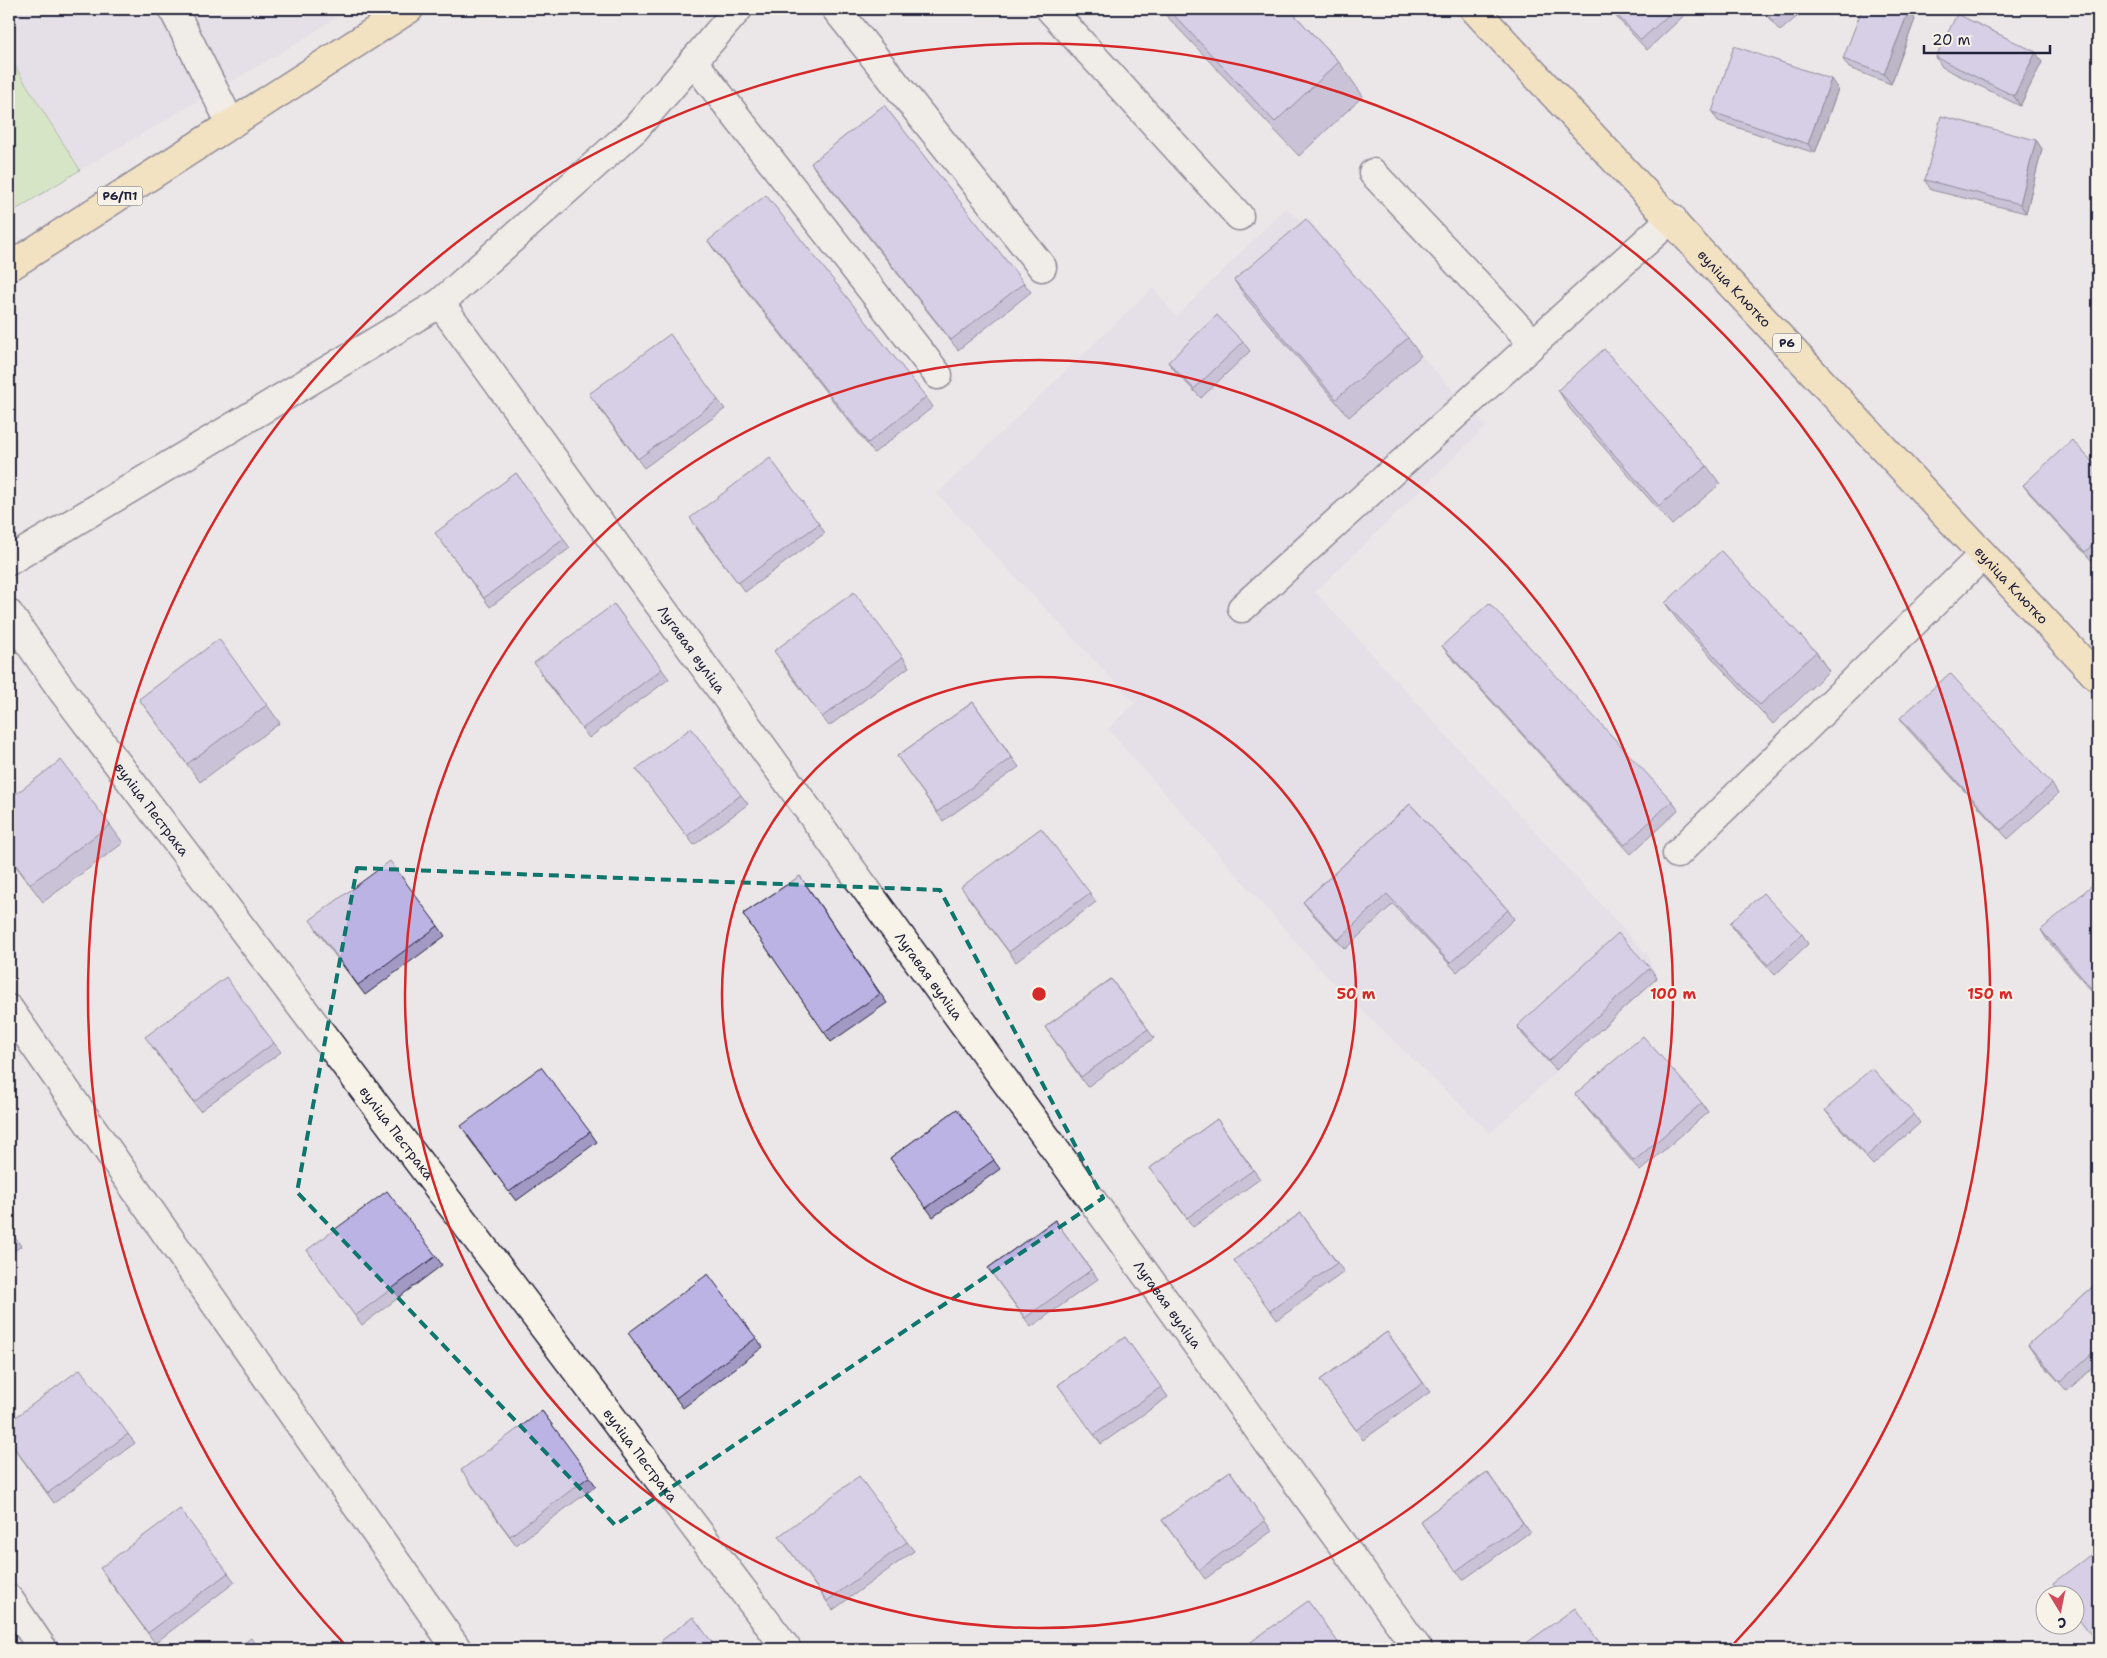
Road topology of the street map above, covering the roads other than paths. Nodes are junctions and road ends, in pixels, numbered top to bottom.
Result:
1 (172, 9) edge
2 (408, 9) edge
3 (738, 9) edge
4 (836, 9) edge
5 (1050, 9) edge
6 (1474, 9) edge
7 (693, 61) junction
8 (231, 124) junction
9 (1373, 173) dead end
10 (1240, 216) dead end
11 (1672, 218) junction
12 (9, 267) edge
13 (1042, 267) dead end
14 (440, 303) junction
15 (1533, 343) junction
16 (938, 375) dead end
17 (1983, 555) junction
18 (9, 561) edge
19 (1242, 608) dead end
20 (9, 614) edge
21 (2098, 676) edge
22 (1677, 854) dead end
23 (9, 1009) edge
24 (9, 1599) edge
25 (42, 1649) edge
26 (457, 1649) edge
27 (788, 1649) edge
28 (1418, 1649) edge

1 - 8 street
2 - 8 main road, Р6/П1
3 - 7 street
4 - 13 street
5 - 10 street
6 - 11 main road, вуліца Клютко / Р6
7 - 14 street
7 - 16 street
8 - 12 main road, Р6/П1
9 - 15 street
11 - 15 street
11 - 17 main road, вуліца Клютко / Р6
14 - 18 street
14 - 28 street, Лугавая вуліца
15 - 19 street
17 - 21 main road, вуліца Клютко / Р6
17 - 22 street
20 - 27 street, вуліца Пестрака
23 - 26 street
24 - 25 street

